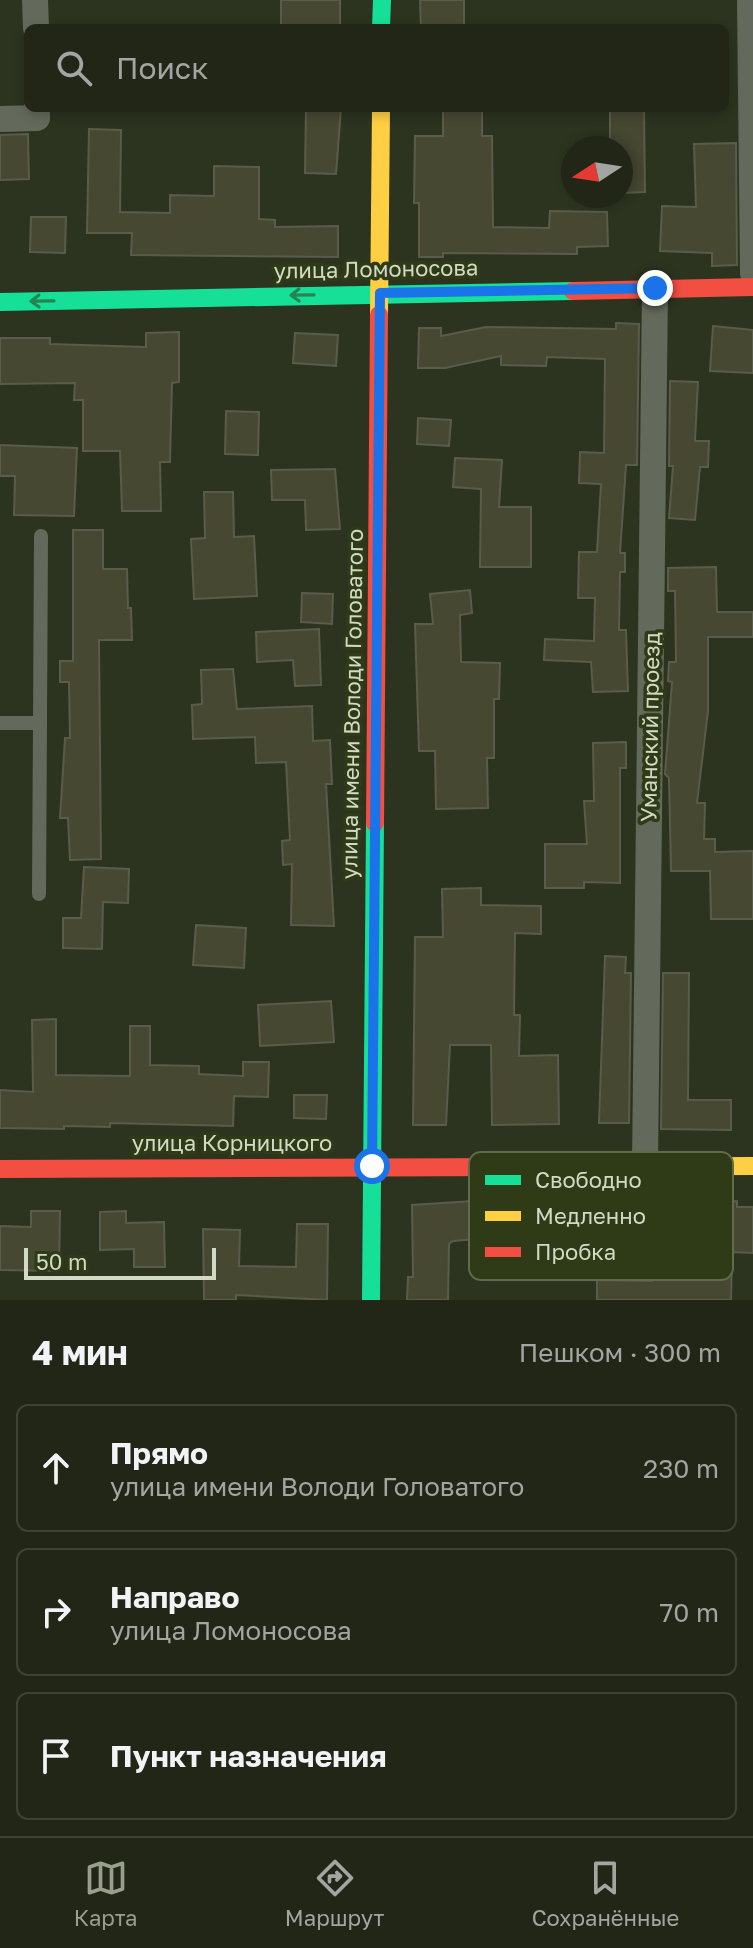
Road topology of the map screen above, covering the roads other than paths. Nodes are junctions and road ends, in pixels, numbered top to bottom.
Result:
1 (35, 0) edge
2 (382, 0) edge
3 (750, 0) edge
4 (36, 24) edge
5 (381, 24) edge
6 (37, 112) edge
7 (381, 112) edge
8 (0, 119) edge
9 (753, 273) edge
10 (753, 287) edge
11 (655, 288) junction
12 (380, 293) junction
13 (0, 302) edge
14 (41, 536) dead end
15 (0, 723) edge
16 (40, 723) junction
17 (39, 894) dead end
18 (645, 1152) edge
19 (372, 1166) junction
20 (469, 1166) edge
21 (0, 1169) edge
22 (371, 1300) edge

1 - 4 street
2 - 5 street
3 - 9 street
6 - 8 street
7 - 12 street, улица имени Володи Головатого
10 - 11 street, улица Ломоносова
11 - 12 street, улица Ломоносова
11 - 18 street, Уманский проезд
12 -> 13 street, улица Ломоносова
12 - 19 street, улица имени Володи Головатого
14 - 16 lane
15 - 16 lane
16 - 17 lane
19 - 20 street, улица Корницкого
19 - 21 street, улица Корницкого
19 - 22 street, улица имени Володи Головатого

